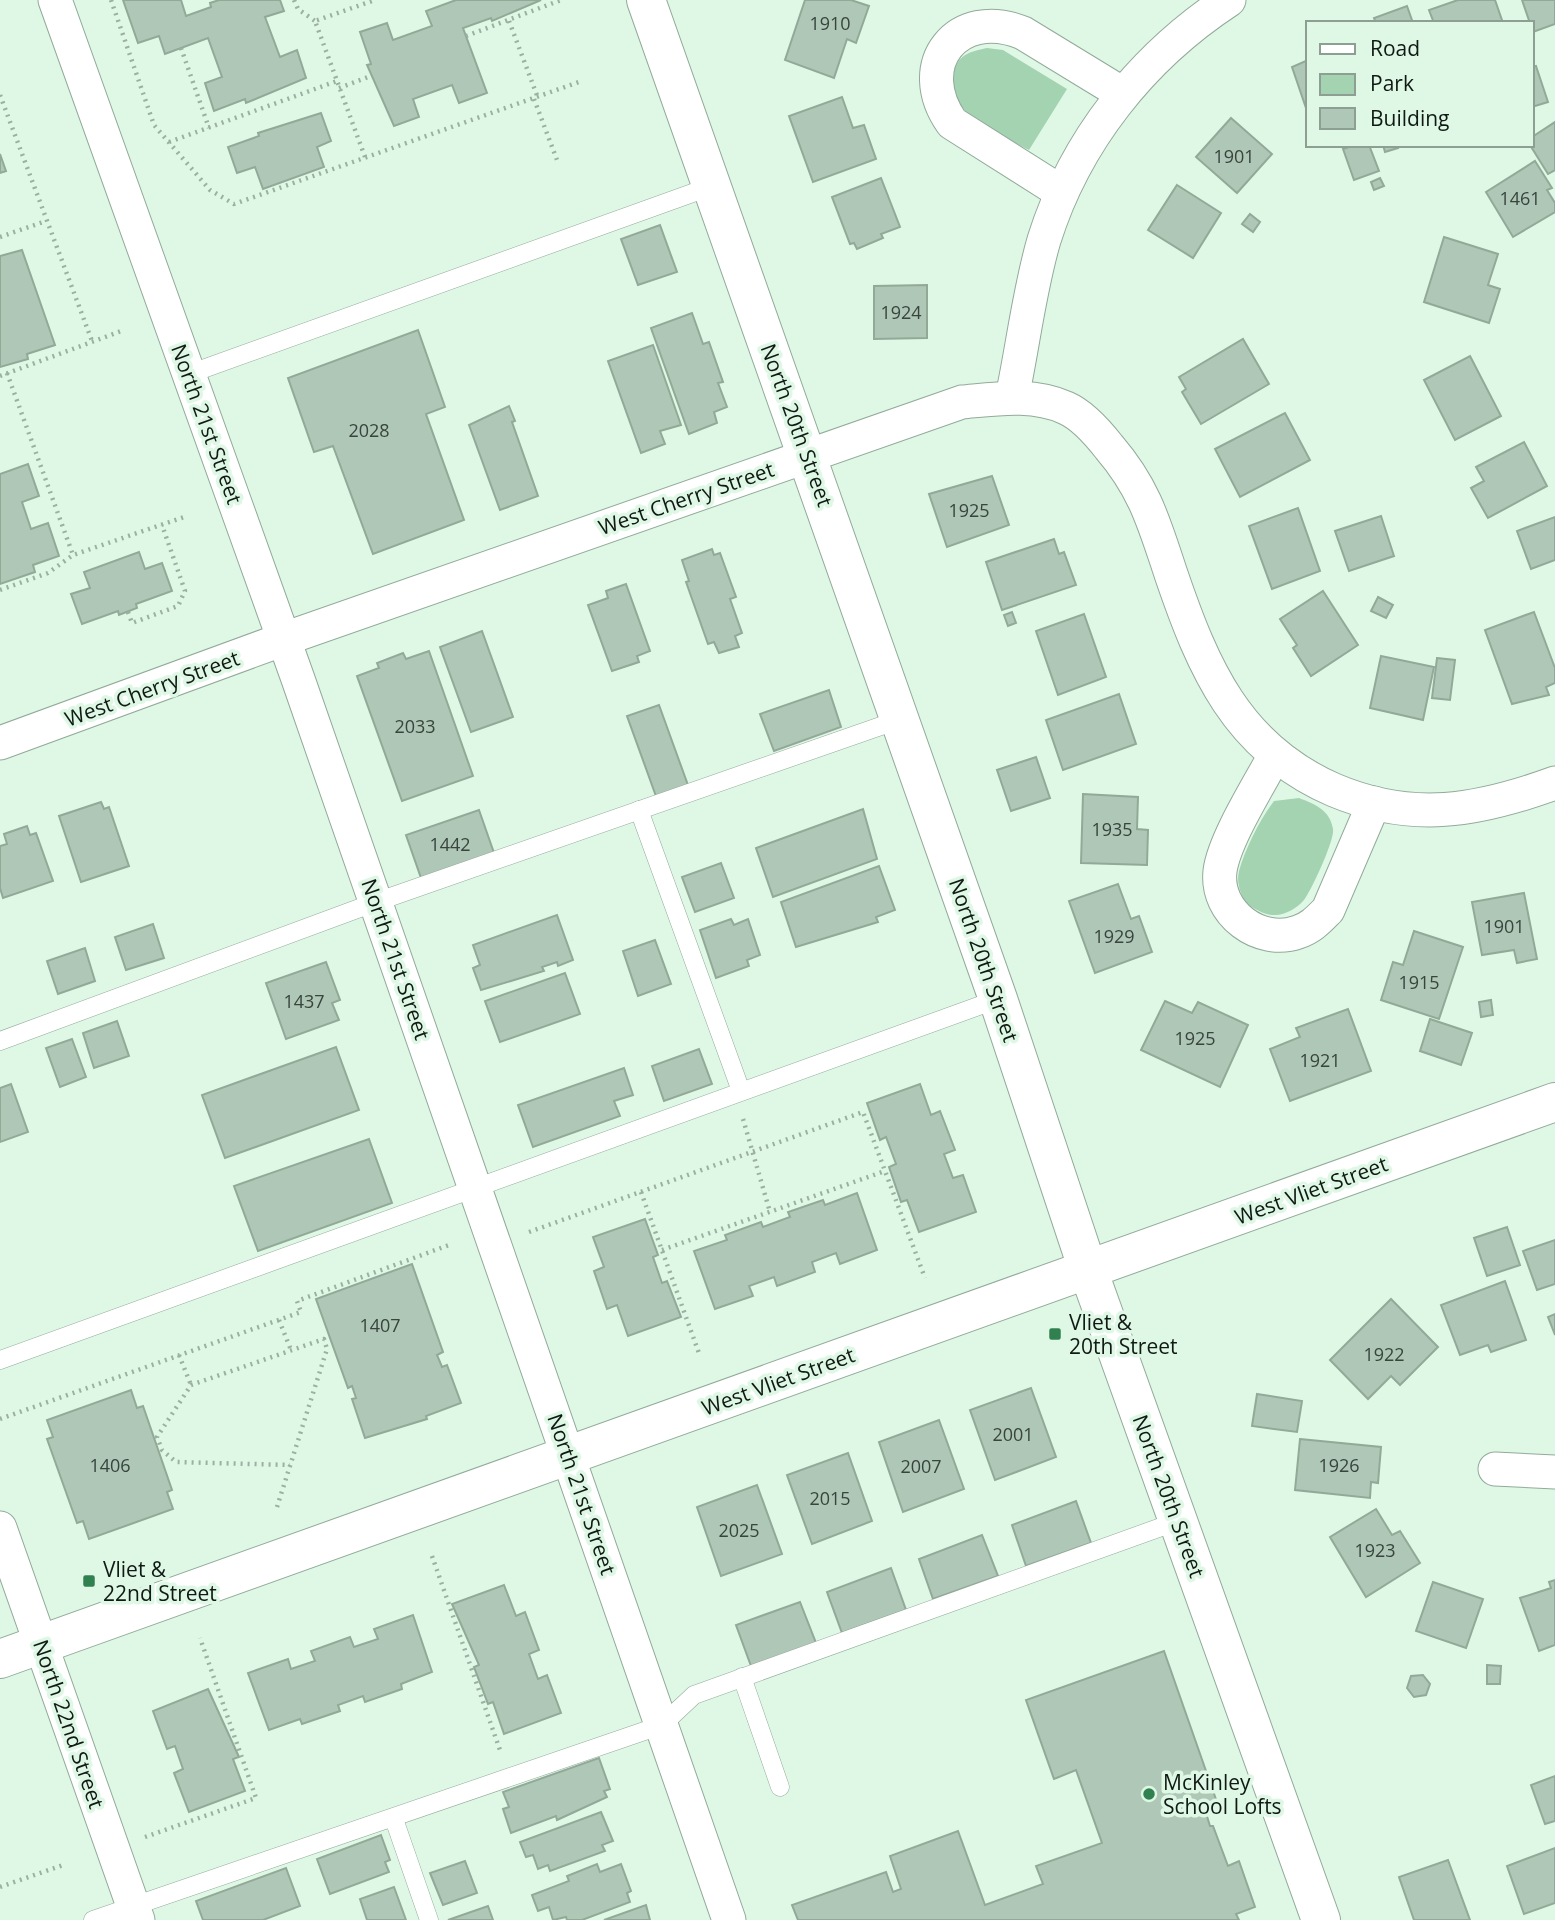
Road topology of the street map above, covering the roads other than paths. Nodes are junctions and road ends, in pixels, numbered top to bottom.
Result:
1 (55, 0) edge
2 (646, 0) edge
3 (1228, 0) edge
4 (1123, 94) junction
5 (712, 186) junction
6 (1061, 192) junction
7 (189, 374) junction
8 (1012, 397) junction
9 (808, 456) junction
10 (284, 639) junction
11 (901, 719) junction
12 (0, 743) edge
13 (1275, 755) junction
14 (1555, 783) edge
15 (1374, 803) junction
16 (639, 810) junction
17 (376, 902) junction
18 (998, 999) junction
19 (0, 1041) edge
20 (738, 1092) junction
21 (1555, 1102) edge
22 (475, 1187) junction
23 (1088, 1270) junction
24 (0, 1360) edge
25 (570, 1455) junction
26 (1495, 1469) dead end
27 (1555, 1472) edge
28 (1178, 1521) junction
29 (0, 1528) edge
30 (41, 1644) junction
31 (0, 1659) edge
32 (742, 1677) junction
33 (662, 1725) junction
34 (780, 1787) dead end
35 (394, 1819) junction
36 (135, 1913) edge
37 (93, 1920) edge
38 (429, 1920) edge
39 (729, 1920) edge
40 (1321, 1920) edge

1 - 7 street, North 21st Street
2 - 5 main road, North 20th Street
3 - 4 street
4 - 6 street
4 - 6 street
5 - 7 lane
5 - 9 main road, North 20th Street
6 - 8 street
7 - 10 street, North 21st Street
8 - 9 street, West Cherry Street
8 - 13 street, West Cherry Street
9 - 10 street, West Cherry Street
9 - 11 main road, North 20th Street
10 - 12 street, West Cherry Street
10 - 17 street, North 21st Street
11 - 16 lane
11 - 18 main road, North 20th Street
13 - 15 street, West Cherry Street
13 - 15 street
14 - 15 street, West Cherry Street
16 - 17 lane
16 - 20 lane
17 - 19 lane
17 - 22 street, North 21st Street
18 - 20 lane
18 - 23 main road, North 20th Street
20 - 22 lane
21 - 23 main road, West Vliet Street
22 - 24 lane
22 - 25 street, North 21st Street
23 - 25 main road, West Vliet Street
23 - 28 main road, North 20th Street
25 - 30 main road, West Vliet Street
25 - 33 street, North 21st Street
26 - 27 street
28 - 32 lane
28 - 40 main road, North 20th Street
29 - 30 street, North 22nd Street
30 - 31 main road, West Vliet Street
30 - 36 street, North 22nd Street
32 - 33 lane
32 - 34 lane
33 - 35 lane
33 - 39 street, North 21st Street
35 - 36 lane
35 - 38 lane
36 - 37 lane

